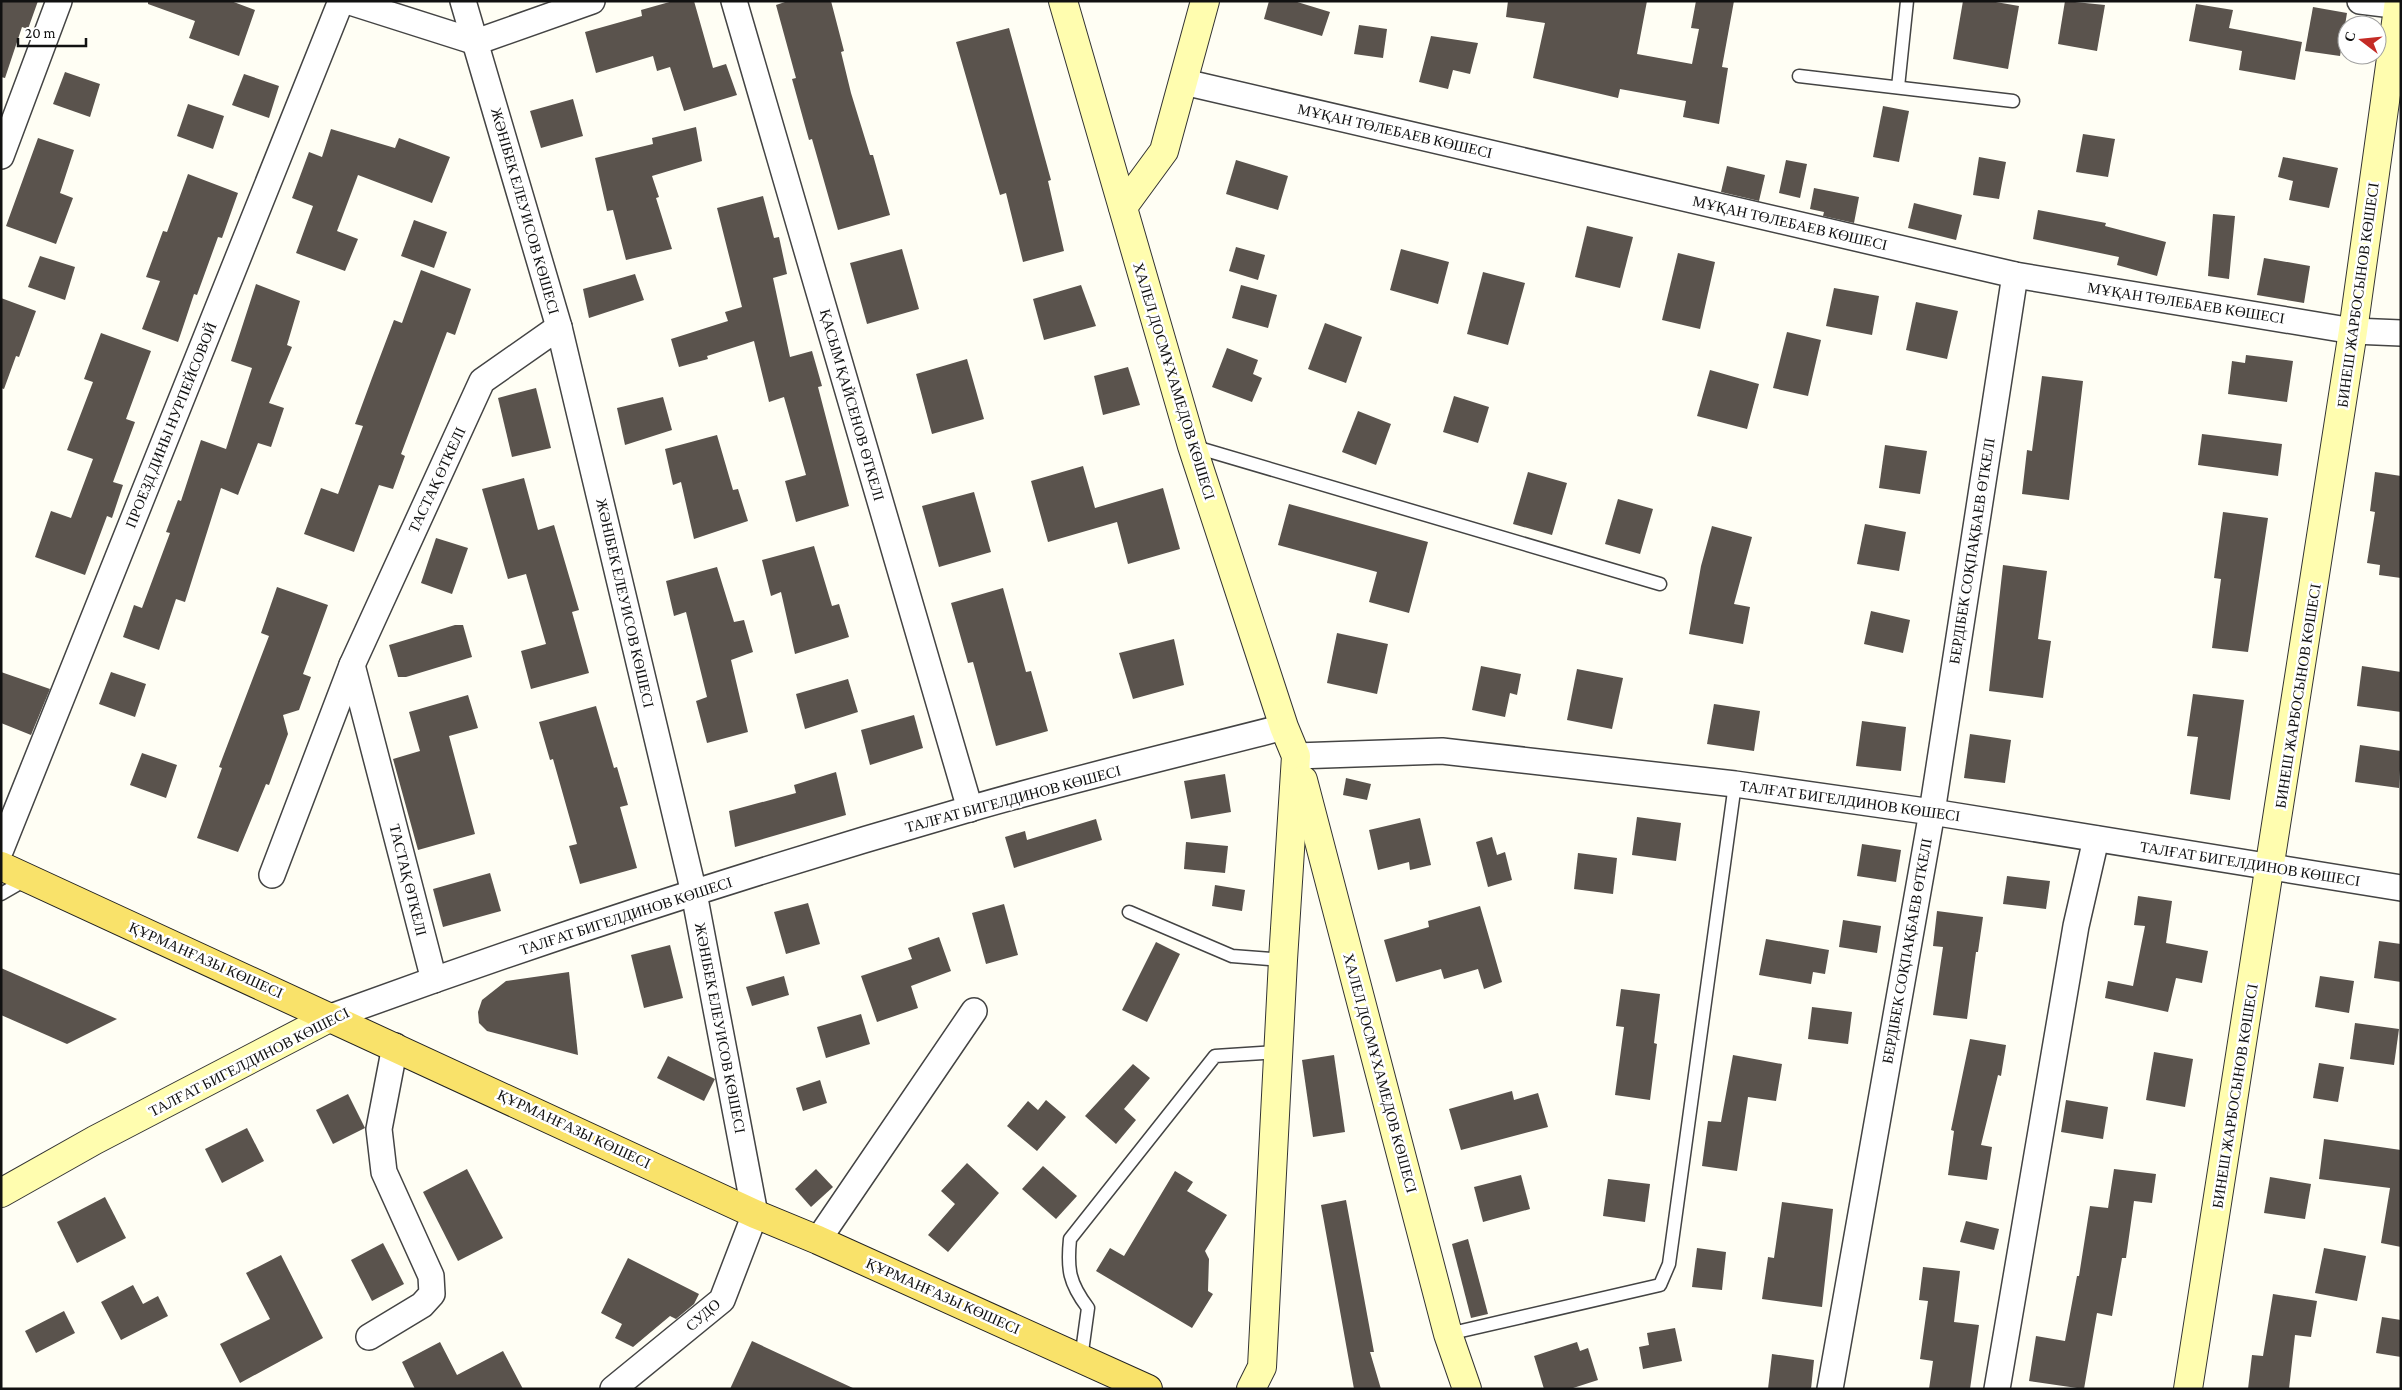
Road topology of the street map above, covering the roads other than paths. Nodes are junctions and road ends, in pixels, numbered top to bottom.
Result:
1 (59, 1) edge
2 (341, 1) edge
3 (347, 1) edge
4 (463, 1) edge
5 (592, 1) edge
6 (734, 1) edge
7 (1063, 1) edge
8 (1205, 1) edge
9 (1907, 1) edge
10 (2360, 1) edge
11 (2399, 5) edge
12 (476, 42) junction
13 (1799, 76) dead end
14 (1184, 82) junction
15 (1898, 87) junction
16 (2013, 100) dead end
17 (1, 156) edge
18 (1123, 207) junction
19 (2015, 276) junction
20 (559, 327) junction
21 (2353, 331) junction
22 (2401, 333) edge
23 (1192, 446) junction
24 (1660, 584) dead end
25 (352, 664) junction
26 (1284, 727) junction
27 (1296, 756) junction
28 (1735, 784) junction
29 (970, 809) junction
30 (1932, 812) junction
31 (2096, 839) junction
32 (1, 849) edge
33 (1, 866) edge
34 (2271, 868) junction
35 (272, 874) dead end
36 (28, 878) junction
37 (2401, 888) edge
38 (694, 893) junction
39 (1, 894) edge
40 (1129, 912) dead end
41 (1283, 960) junction
42 (434, 980) junction
43 (974, 1011) dead end
44 (332, 1017) junction
45 (395, 1046) junction
46 (1278, 1052) junction
47 (1, 1192) edge
48 (755, 1214) junction
49 (818, 1240) junction
50 (1448, 1334) junction
51 (369, 1337) dead end
52 (1081, 1358) junction
53 (613, 1389) edge
54 (1148, 1389) edge
55 (1251, 1389) edge
56 (1467, 1389) edge
57 (1830, 1389) edge
58 (1997, 1389) edge
59 (2188, 1389) edge

1 - 17 street
2 - 32 street, ПРОЕЗД ДИНЫ НУРПЕЙСОВОЙ
3 - 12 street
4 - 12 street, ЖӘНІБЕК ЕЛЕУИСОВ КӨШЕСІ
5 - 12 street
6 - 29 street, ҚАСЫМ ҚАЙСЕНОВ ӨТКЕЛІ
7 - 18 street, ХАЛЕЛ ДОСМҰХАМЕДОВ КӨШЕСІ
8 - 14 street
9 - 15 lane
10 - 11 street
11 - 21 street, БИНЕШ ЖАРБОСЫНОВ КӨШЕСІ
12 - 20 street, ЖӘНІБЕК ЕЛЕУИСОВ КӨШЕСІ
13 - 15 lane
14 - 18 street
14 - 19 street, МҰҚАН ТӨЛЕБАЕВ КӨШЕСІ
15 - 16 lane
18 - 23 street, ХАЛЕЛ ДОСМҰХАМЕДОВ КӨШЕСІ
19 - 21 street, МҰҚАН ТӨЛЕБАЕВ КӨШЕСІ
19 - 30 street, БЕРДІБЕК СОҚПАҚБАЕВ ӨТКЕЛІ
20 - 25 street, ТАСТАҚ ӨТКЕЛІ
20 - 38 street, ЖӘНІБЕК ЕЛЕУИСОВ КӨШЕСІ
21 - 22 street, МҰҚАН ТӨЛЕБАЕВ КӨШЕСІ
21 - 34 street, БИНЕШ ЖАРБОСЫНОВ КӨШЕСІ
23 - 24 lane
23 - 26 street, ХАЛЕЛ ДОСМҰХАМЕДОВ КӨШЕСІ
25 - 35 street, ТАСТАҚ ӨТКЕЛІ
25 - 42 street, ТАСТАҚ ӨТКЕЛІ
26 - 27 street, ХАЛЕЛ ДОСМҰХАМЕДОВ КӨШЕСІ
26 - 29 street, ТАЛҒАТ БИГЕЛДИНОВ КӨШЕСІ
27 - 28 street, ТАЛҒАТ БИГЕЛДИНОВ КӨШЕСІ
27 - 41 street, ХАЛЕЛ ДОСМҰХАМЕДОВ КӨШЕСІ
27 - 50 street, ХАЛЕЛ ДОСМҰХАМЕДОВ КӨШЕСІ
28 - 30 street, ТАЛҒАТ БИГЕЛДИНОВ КӨШЕСІ
28 - 50 lane
29 - 38 street, ТАЛҒАТ БИГЕЛДИНОВ КӨШЕСІ
30 - 31 street, ТАЛҒАТ БИГЕЛДИНОВ КӨШЕСІ
30 - 57 street, БЕРДІБЕК СОҚПАҚБАЕВ ӨТКЕЛІ
31 - 34 street, ТАЛҒАТ БИГЕЛДИНОВ КӨШЕСІ
31 - 58 street
33 - 36 main road, ҚҰРМАНҒАЗЫ КӨШЕСІ
34 - 37 street, ТАЛҒАТ БИГЕЛДИНОВ КӨШЕСІ
34 - 59 street, БИНЕШ ЖАРБОСЫНОВ КӨШЕСІ
36 - 39 lane
36 - 44 main road, ҚҰРМАНҒАЗЫ КӨШЕСІ
38 - 42 street, ТАЛҒАТ БИГЕЛДИНОВ КӨШЕСІ
38 - 48 street, ЖӘНІБЕК ЕЛЕУИСОВ КӨШЕСІ
40 - 41 lane
41 - 46 street, ХАЛЕЛ ДОСМҰХАМЕДОВ КӨШЕСІ
42 - 44 street, ТАЛҒАТ БИГЕЛДИНОВ КӨШЕСІ
43 - 49 street
44 - 45 main road, ҚҰРМАНҒАЗЫ КӨШЕСІ
44 - 47 street, ТАЛҒАТ БИГЕЛДИНОВ КӨШЕСІ
45 - 48 main road, ҚҰРМАНҒАЗЫ КӨШЕСІ
45 - 51 street
46 - 52 lane
46 - 55 street, ХАЛЕЛ ДОСМҰХАМЕДОВ КӨШЕСІ
48 - 49 main road, ҚҰРМАНҒАЗЫ КӨШЕСІ
48 - 53 street, СУДО
49 - 52 main road, ҚҰРМАНҒАЗЫ КӨШЕСІ
50 - 56 street, ХАЛЕЛ ДОСМҰХАМЕДОВ КӨШЕСІ
52 - 54 main road, ҚҰРМАНҒАЗЫ КӨШЕСІ

